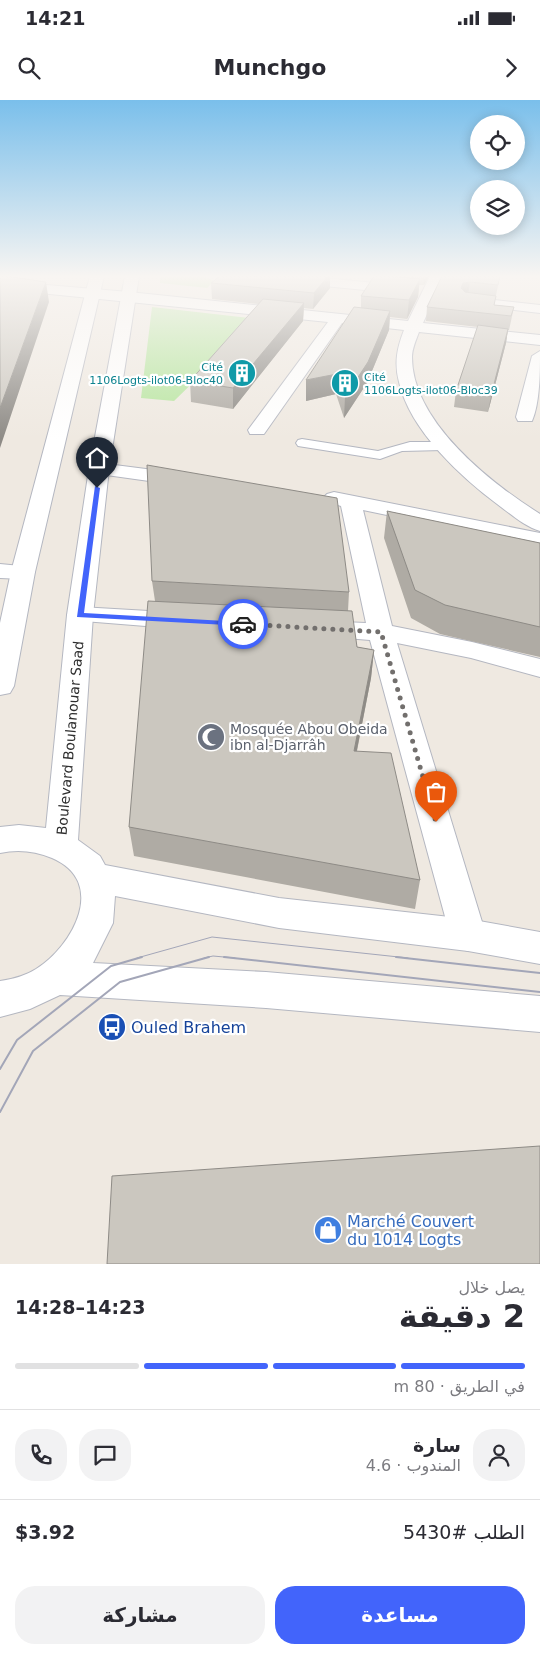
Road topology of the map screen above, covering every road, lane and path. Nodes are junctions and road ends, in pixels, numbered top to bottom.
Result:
1 (81, 330) edge
2 (122, 330) edge
3 (329, 330) edge
4 (413, 330) edge
5 (453, 330) edge
6 (540, 340) edge
7 (540, 356) edge
8 (536, 387) edge
9 (524, 418) dead end
10 (257, 430) dead end
11 (302, 443) dead end
12 (443, 446) junction
13 (99, 469) junction
14 (206, 482) edge
15 (312, 495) edge
16 (350, 500) junction
17 (540, 524) edge
18 (540, 540) edge
19 (12, 572) edge
20 (80, 615) junction
21 (206, 622) edge
22 (294, 627) edge
23 (381, 632) junction
24 (540, 668) edge
25 (0, 682) edge
26 (0, 840) edge
27 (61, 845) junction
28 (96, 878) junction
29 (468, 936) junction
30 (540, 948) edge
31 (56, 978) junction
32 (0, 999) edge
33 (540, 1014) edge

1 - 19 street
2 - 13 street, Boulevard Boulanouar Saad
3 - 10 street
4 - 12 street
5 - 6 street
7 - 8 street
8 - 9 street
11 - 12 lane
12 - 17 street
13 - 14 street
13 - 20 street, Boulevard Boulanouar Saad
15 - 16 street
16 - 18 street
16 - 23 street
19 - 25 street
20 - 21 street
20 - 27 street, Boulevard Boulanouar Saad
22 - 23 street
23 - 24 street
23 - 29 street
26 - 27 street
27 - 28 street
28 - 29 street
28 - 31 street
29 - 30 street
31 - 32 street
31 - 33 street

